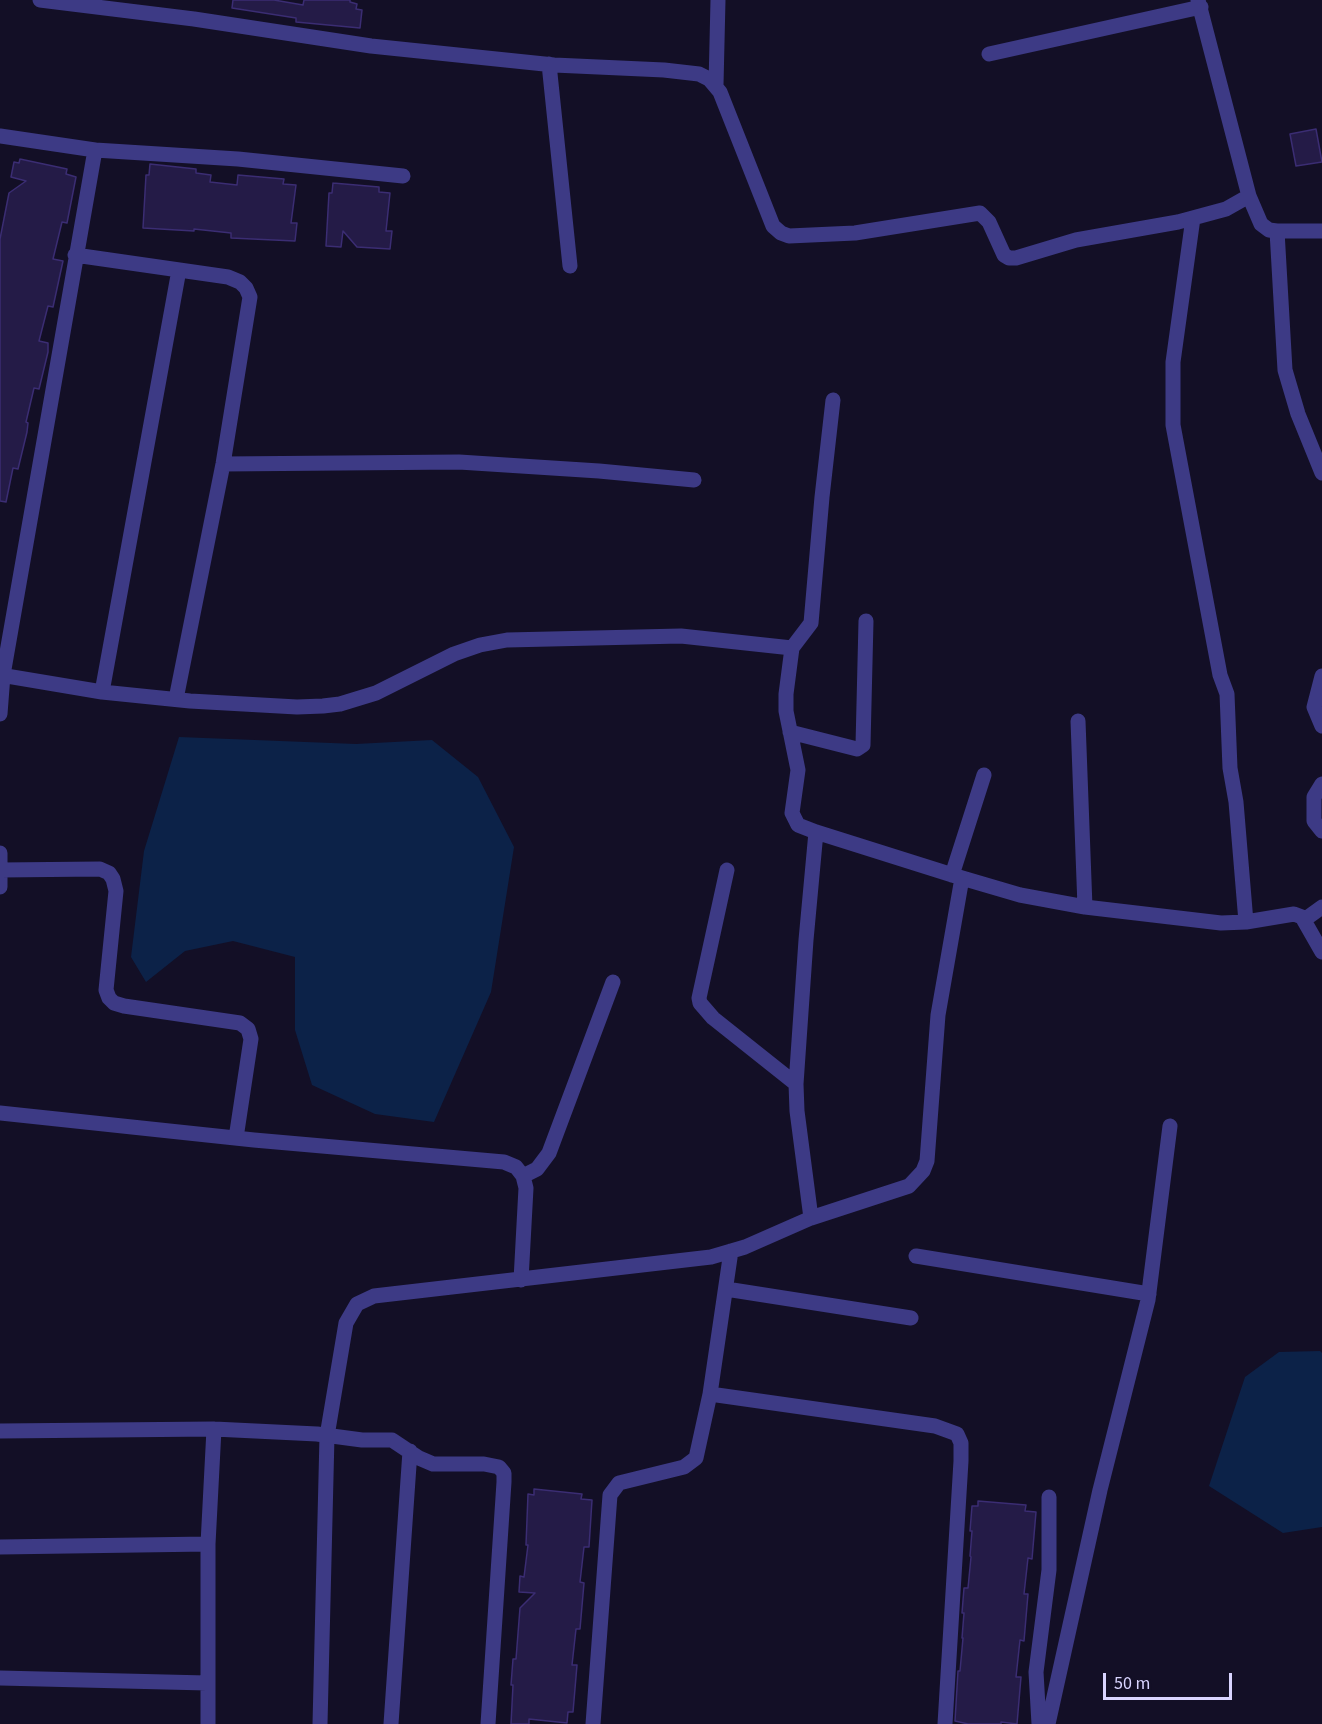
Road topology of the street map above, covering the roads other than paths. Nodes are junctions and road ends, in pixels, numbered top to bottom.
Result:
1 (40, 0) edge
2 (718, 0) edge
3 (70, 1) edge
4 (1199, 3) edge
5 (990, 54) dead end
6 (549, 64) junction
7 (716, 85) junction
8 (1, 140) edge
9 (95, 150) junction
10 (403, 176) dead end
11 (1249, 196) junction
12 (1193, 218) junction
13 (1277, 231) junction
14 (1322, 231) edge
15 (75, 255) junction
16 (570, 266) dead end
17 (179, 270) junction
18 (833, 400) dead end
19 (223, 464) junction
20 (1322, 473) edge
21 (694, 480) dead end
22 (866, 621) dead end
23 (792, 648) junction
24 (1, 675) edge
25 (1322, 676) edge
26 (102, 692) junction
27 (177, 699) junction
28 (0, 714) edge
29 (1078, 721) dead end
30 (1322, 726) edge
31 (790, 732) junction
32 (984, 775) dead end
33 (1322, 784) edge
34 (1322, 831) edge
35 (816, 832) junction
36 (0, 853) edge
37 (0, 870) edge
38 (727, 870) dead end
39 (957, 877) junction
40 (0, 887) edge
41 (1085, 907) junction
42 (1322, 907) edge
43 (1304, 920) junction
44 (1246, 922) junction
45 (1322, 952) edge
46 (613, 981) dead end
47 (796, 1084) junction
48 (0, 1113) edge
49 (1170, 1126) dead end
50 (236, 1138) junction
51 (523, 1176) junction
52 (811, 1218) junction
53 (731, 1251) junction
54 (916, 1256) dead end
55 (521, 1280) junction
56 (726, 1289) junction
57 (1149, 1294) junction
58 (911, 1318) dead end
59 (710, 1394) junction
60 (214, 1429) junction
61 (0, 1431) edge
62 (327, 1436) junction
63 (410, 1451) junction
64 (1049, 1497) dead end
65 (208, 1544) junction
66 (0, 1547) edge
67 (0, 1678) edge
68 (207, 1683) junction
69 (208, 1724) edge
70 (320, 1724) edge
71 (391, 1724) edge
72 (488, 1724) edge
73 (593, 1724) edge
74 (945, 1724) edge
75 (1039, 1724) edge
76 (1048, 1724) edge

1 - 3 street
2 - 7 street
3 - 6 street
4 - 5 street
4 - 11 street
6 - 7 street
6 - 16 street
7 - 12 street
8 - 9 street
9 - 10 street
9 - 15 street
11 - 12 street
11 - 13 street
12 - 44 street
13 - 14 street
13 - 20 street
15 - 17 street
15 - 24 street
17 - 19 street
17 - 26 street
18 - 23 street
19 - 21 street
19 - 27 street
22 - 31 street
23 - 27 street
23 - 31 street
24 - 26 street
24 - 28 street
25 - 30 street
26 - 27 street
29 - 41 street
31 - 35 street
32 - 39 street
33 - 34 street
35 - 39 street
35 - 47 street
36 - 37 street
37 - 40 street
37 - 50 street
38 - 47 street
39 - 41 street
39 - 52 street
41 - 44 street
42 - 43 street
43 - 44 street
43 - 45 street
46 - 51 street
47 - 52 street
48 - 50 street
49 - 57 street
50 - 51 street
51 - 55 street
52 - 53 street
53 - 55 street
53 - 56 street
54 - 57 street
55 - 62 street
56 - 58 street
56 - 59 street
57 - 76 street
59 - 73 street
59 - 74 street
60 - 61 street
60 - 62 street
60 - 65 street
62 - 63 street
62 - 70 street
63 - 71 street
63 - 72 street
64 - 75 street
65 - 66 street
65 - 68 street
67 - 68 street
68 - 69 street

